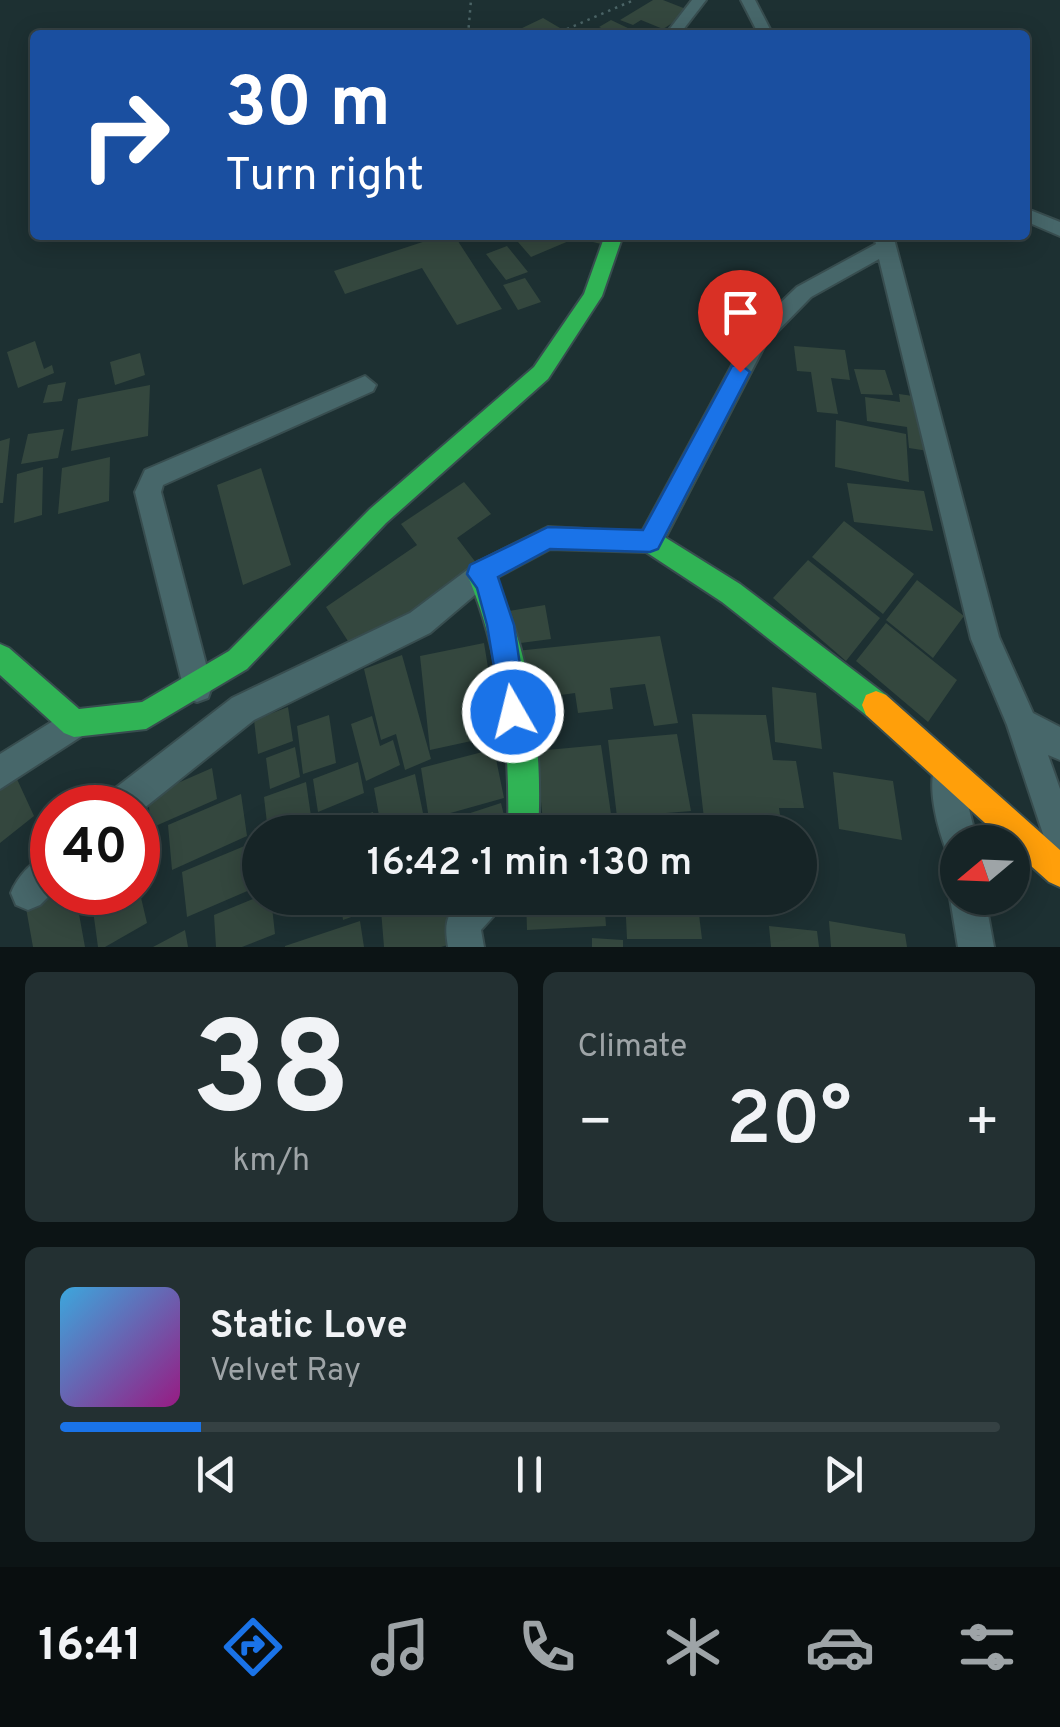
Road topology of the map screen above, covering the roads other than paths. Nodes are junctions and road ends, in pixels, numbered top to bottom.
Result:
1 (699, 0) edge
2 (748, 0) edge
3 (676, 30) edge
4 (763, 30) edge
5 (1030, 216) edge
6 (1060, 230) edge
7 (612, 240) edge
8 (884, 241) edge
9 (365, 386) dead end
10 (650, 541) junction
11 (479, 574) junction
12 (0, 656) edge
13 (198, 686) junction
14 (74, 724) junction
15 (1022, 724) junction
16 (1060, 744) edge
17 (947, 771) junction
18 (0, 773) edge
19 (146, 785) edge
20 (525, 815) edge
21 (957, 825) edge
22 (1060, 836) edge
23 (1060, 871) edge
24 (471, 915) edge
25 (971, 915) edge
26 (466, 947) edge
27 (976, 947) edge

1 - 3 street
2 - 4 street
5 - 6 street
7 - 13 street
8 - 10 street
8 - 15 street
9 - 13 street
10 - 11 street
10 - 17 street
11 - 19 street
11 - 20 street
12 - 14 street
13 - 14 street
14 - 18 street
15 - 16 street
15 - 22 street
17 - 21 street
17 - 23 street
24 - 26 street
25 - 27 street

